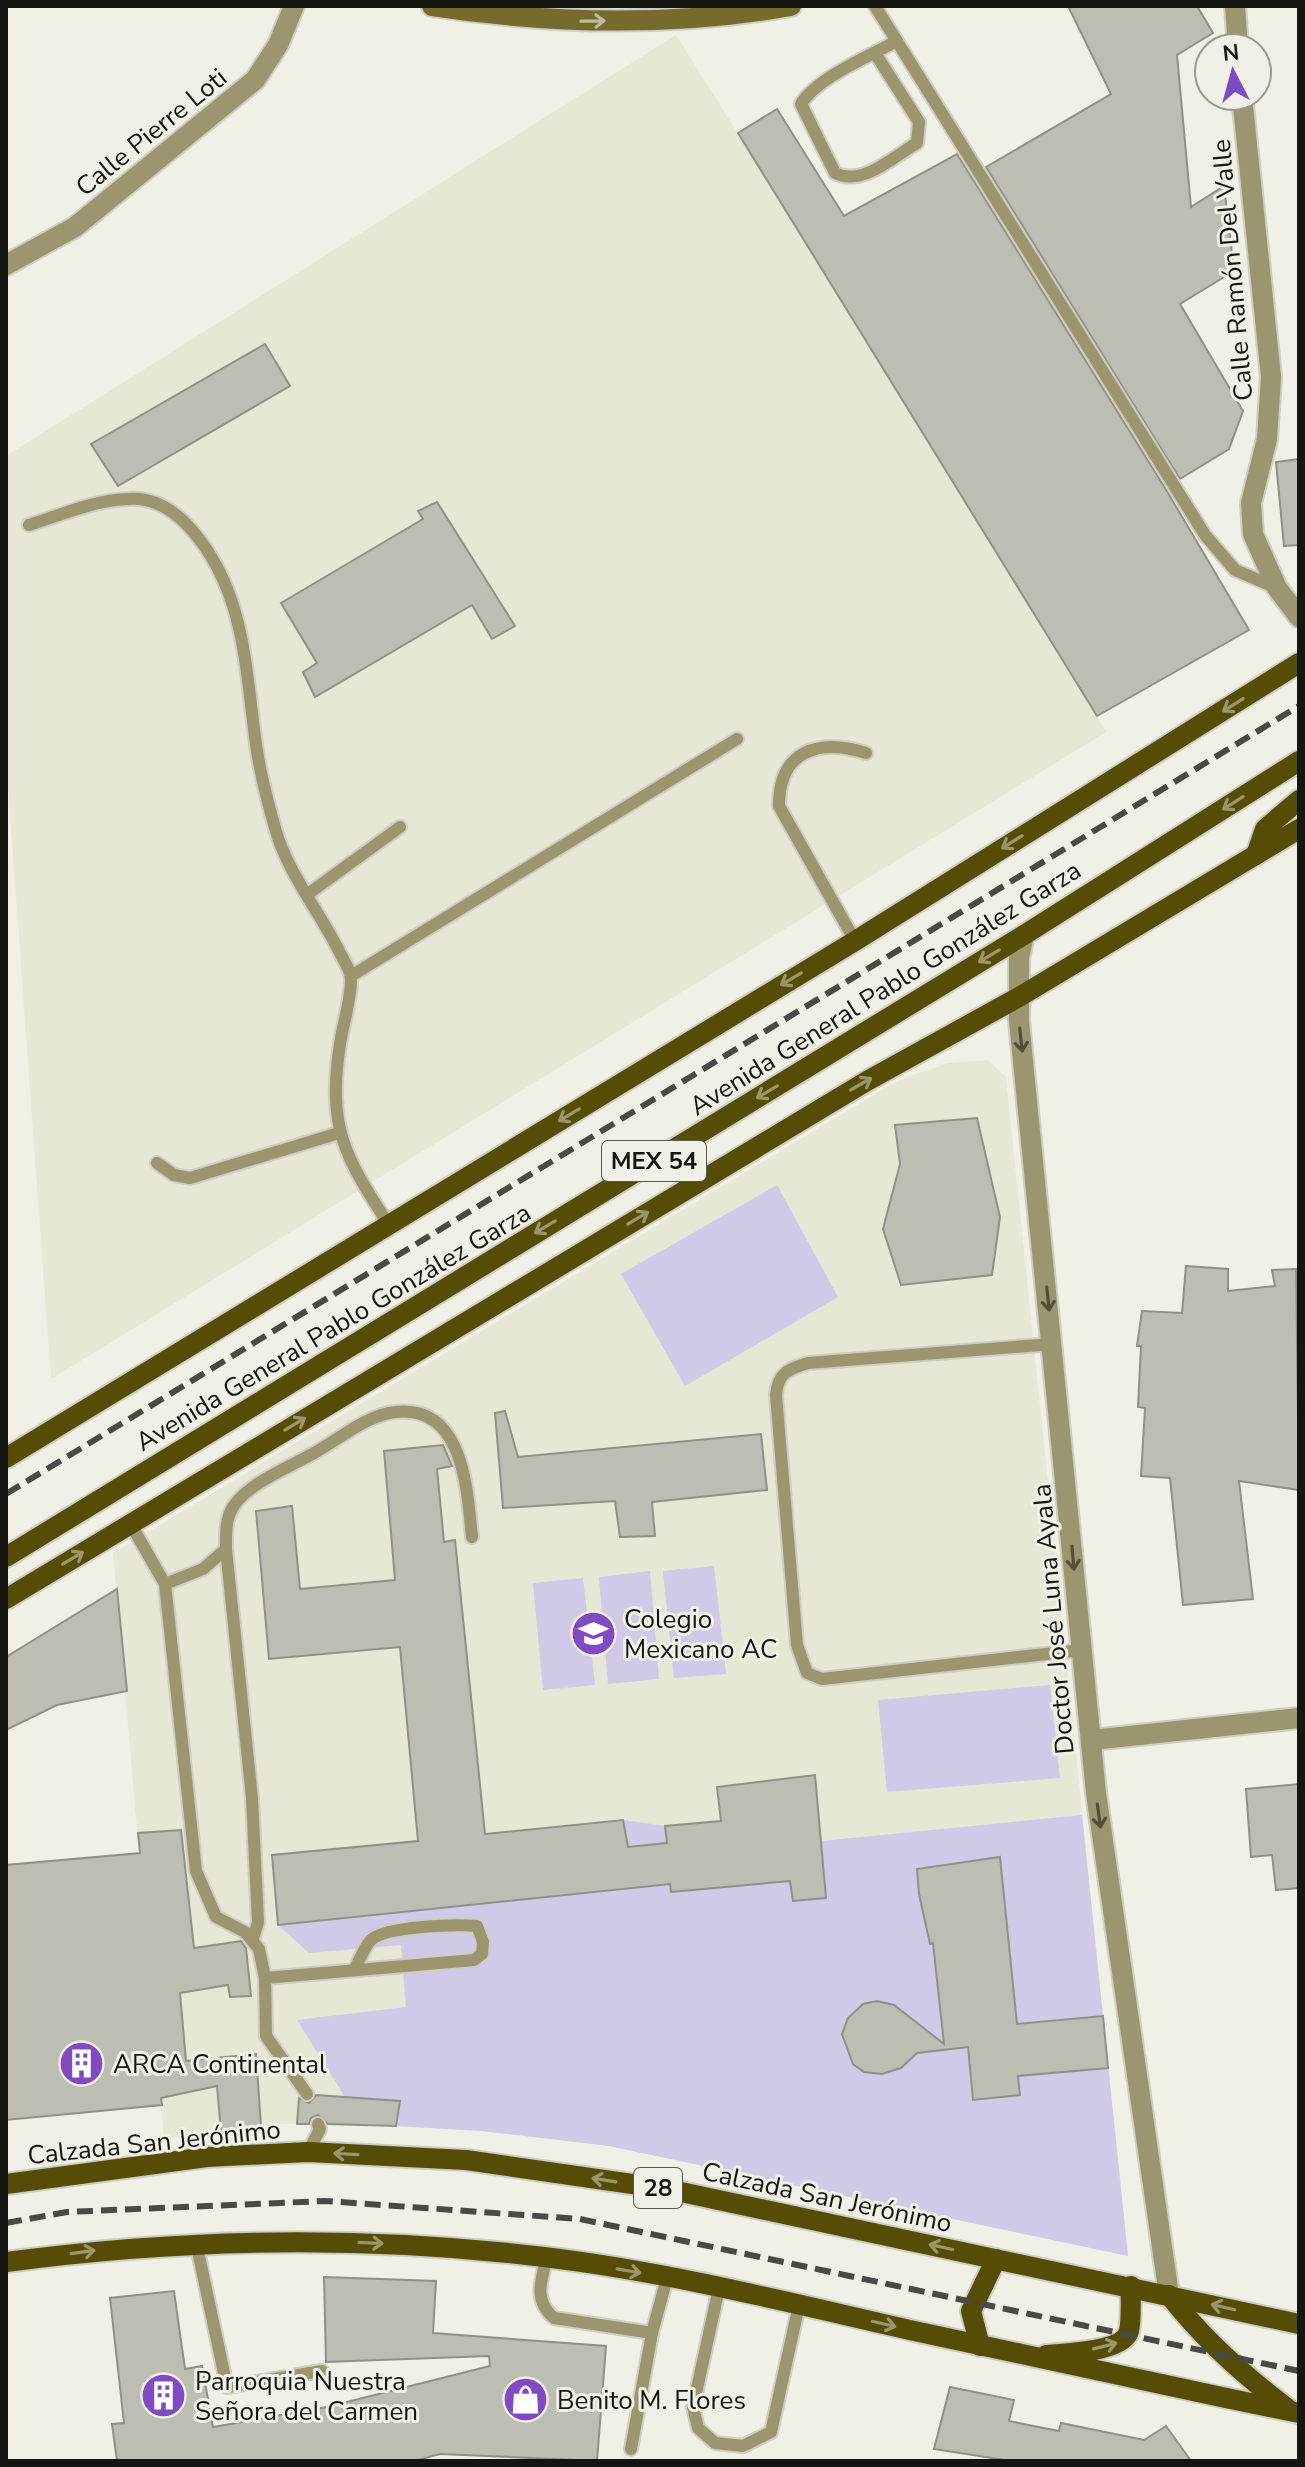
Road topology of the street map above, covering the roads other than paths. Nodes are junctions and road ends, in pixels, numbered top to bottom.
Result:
1 (294, 6) edge
2 (432, 6) edge
3 (791, 6) edge
4 (875, 6) edge
5 (1235, 6) edge
6 (1237, 32) edge
7 (897, 41) junction
8 (875, 53) junction
9 (1244, 112) edge
10 (6, 265) edge
11 (29, 525) dead end
12 (1277, 588) junction
13 (1299, 617) edge
14 (1299, 663) edge
15 (737, 739) dead end
16 (866, 753) dead end
17 (1299, 761) edge
18 (1299, 800) edge
19 (400, 827) dead end
20 (1299, 829) edge
21 (1256, 855) junction
22 (308, 894) junction
23 (1024, 935) junction
24 (855, 941) junction
25 (351, 976) junction
26 (1019, 997) junction
27 (339, 1133) junction
28 (157, 1163) dead end
29 (389, 1225) junction
30 (1053, 1344) junction
31 (6, 1458) edge
32 (130, 1523) junction
33 (472, 1537) dead end
34 (226, 1549) junction
35 (6, 1557) edge
36 (165, 1584) junction
37 (6, 1599) edge
38 (1082, 1650) junction
39 (1299, 1718) edge
40 (1092, 1740) junction
41 (253, 1939) junction
42 (355, 1968) junction
43 (265, 1978) junction
44 (307, 2094) dead end
45 (318, 2124) dead end
46 (308, 2152) junction
47 (6, 2184) edge
48 (196, 2242) junction
49 (547, 2257) junction
50 (996, 2259) junction
51 (6, 2262) edge
52 (667, 2278) junction
53 (1131, 2286) junction
54 (719, 2288) junction
55 (1169, 2295) junction
56 (799, 2305) junction
57 (1299, 2324) edge
58 (652, 2333) junction
59 (980, 2346) junction
60 (1030, 2357) junction
61 (322, 2371) dead end
62 (1295, 2412) edge
63 (631, 2449) dead end

1 - 10 street, Calle Pierre Loti
2 -> 3 main road
4 - 7 lane
5 - 6 street
7 - 8 lane
7 - 12 lane
8 - 8 lane
9 - 12 street, Calle Ramón Del Valle
11 - 22 lane
12 - 13 street, Calle Ramón Del Valle
14 -> 24 main road
15 - 25 lane
16 - 24 lane
17 -> 23 main road, Avenida General Pablo González Garza / MEX 54
18 - 21 main road
19 - 22 lane
20 - 21 main road, MEX 54
21 - 26 main road, MEX 54
22 - 25 lane
23 - 26 street, Doctor José Luna Ayala
23 -> 35 main road, Avenida General Pablo González Garza / MEX 54
24 -> 29 main road
25 - 27 lane
26 -> 30 street, Doctor José Luna Ayala
32 -> 26 main road, MEX 54
27 - 28 lane
27 - 29 lane
29 - 31 main road
30 -> 38 street, Doctor José Luna Ayala
30 - 38 lane
32 - 36 lane
37 -> 32 main road, MEX 54
33 - 34 lane
34 - 36 lane
34 - 41 lane
36 - 41 lane
38 - 40 street, Doctor José Luna Ayala
39 - 40 street
40 -> 55 street, Doctor José Luna Ayala
41 - 43 lane
42 - 42 lane
42 - 43 lane
43 - 44 lane
45 - 46 lane
46 - 47 main road, Calzada San Jerónimo / 28
50 -> 46 main road, Calzada San Jerónimo / 28
48 -> 49 main road
51 -> 48 main road
48 - 61 lane
49 -> 52 main road
49 - 58 lane
50 - 53 main road, Calzada San Jerónimo / 28
50 - 59 main road
52 - 54 main road
52 - 58 lane
53 - 55 main road, Calzada San Jerónimo / 28
60 -> 53 main road
54 - 56 main road
54 - 56 lane
57 -> 55 main road, Calzada San Jerónimo / 28
55 - 62 main road
56 -> 59 main road
58 - 63 lane
59 - 60 main road
60 - 62 main road

